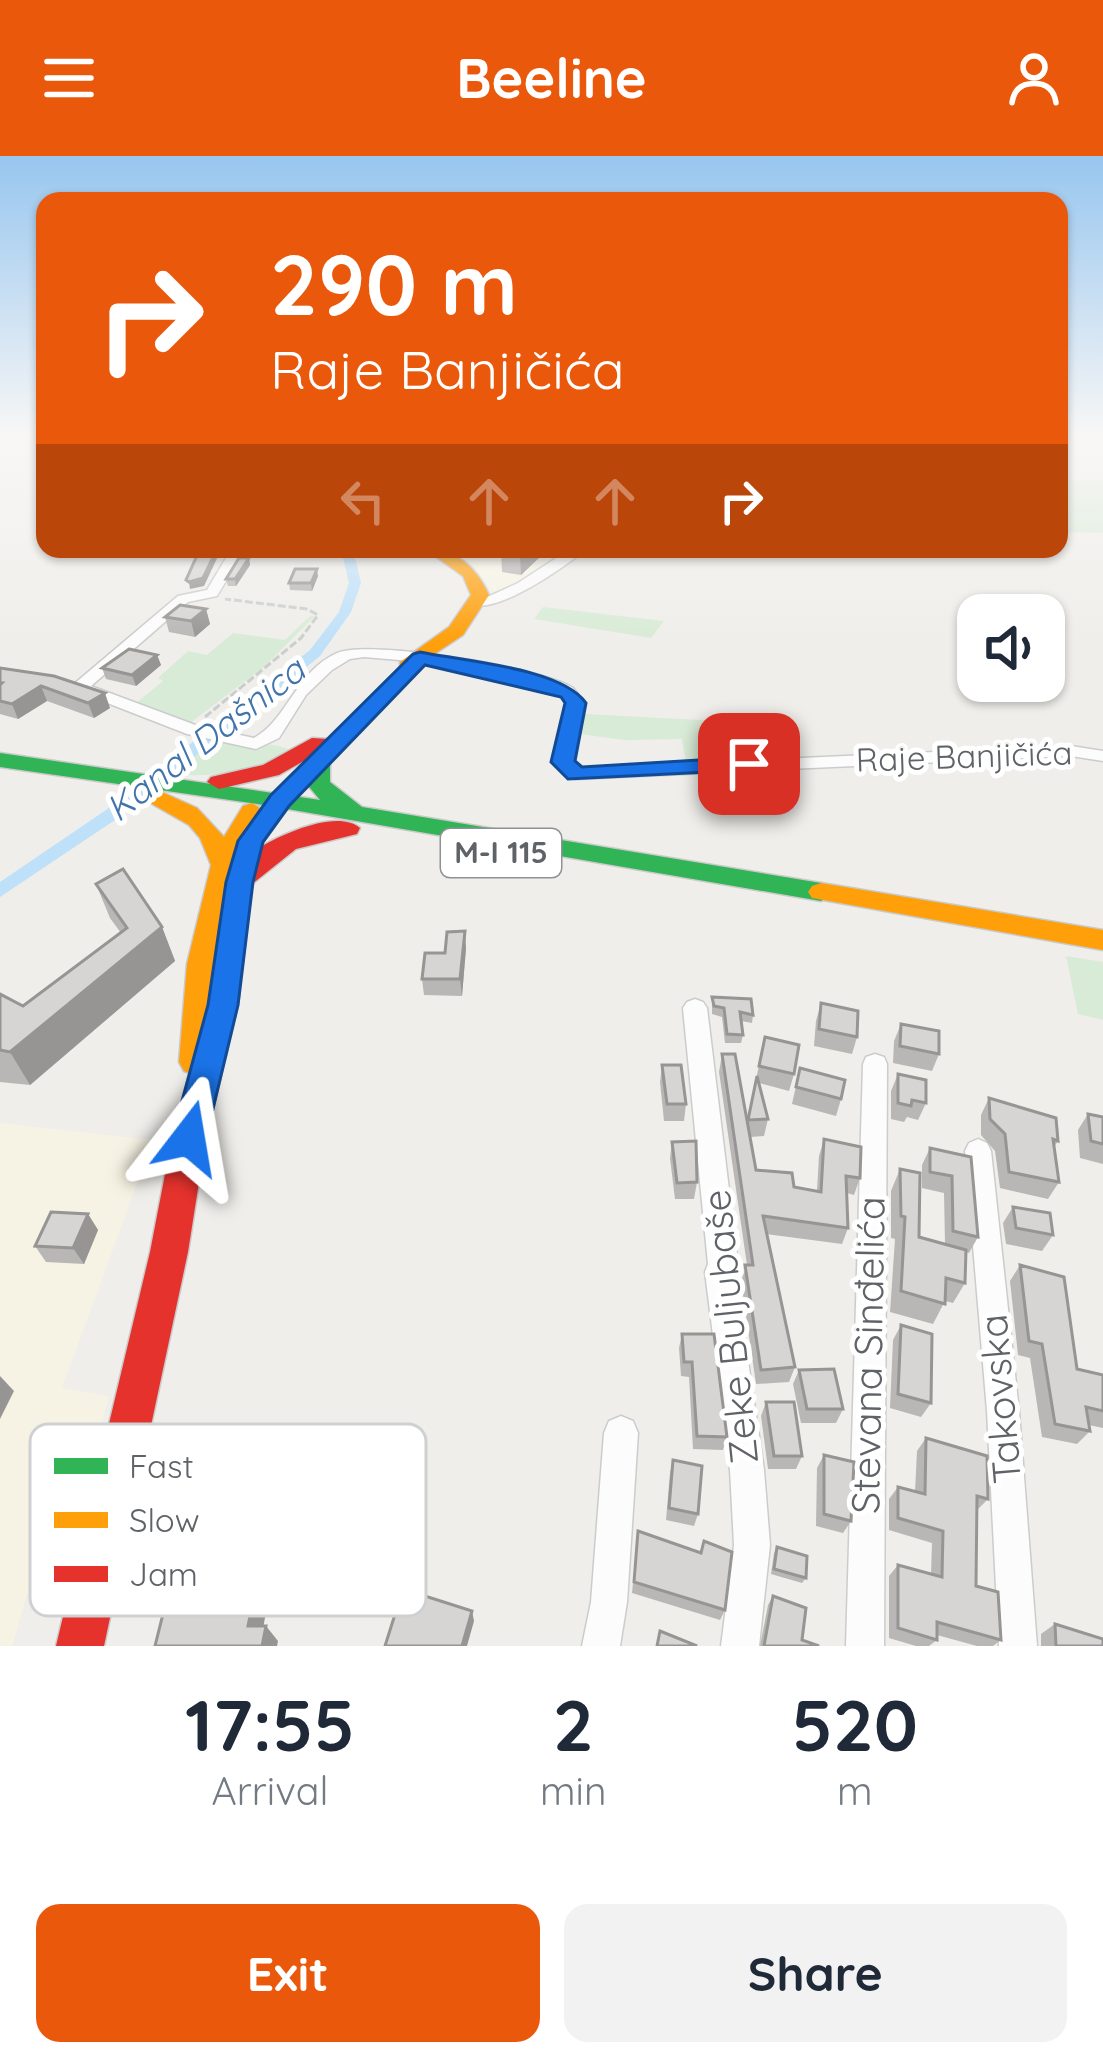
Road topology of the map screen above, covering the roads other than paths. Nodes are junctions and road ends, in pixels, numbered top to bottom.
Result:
1 (233, 558) edge
2 (446, 558) edge
3 (565, 558) edge
4 (479, 604) junction
5 (420, 658) junction
6 (60, 682) edge
7 (80, 687) junction
8 (320, 752) junction
9 (1098, 754) edge
10 (0, 760) edge
11 (0, 774) edge
12 (112, 783) junction
13 (160, 790) junction
14 (266, 806) junction
15 (355, 821) junction
16 (231, 872) junction
17 (1103, 940) edge
18 (695, 1008) dead end
19 (875, 1064) dead end
20 (978, 1151) dead end
21 (131, 1424) edge
22 (621, 1433) dead end
23 (87, 1616) edge
24 (80, 1646) edge
25 (601, 1646) edge
26 (740, 1646) edge
27 (865, 1646) edge
28 (1018, 1646) edge

1 - 7 street
2 - 4 main road
3 - 4 street
4 - 5 main road
5 - 7 street, Raje Banjičića
5 - 8 main road
5 - 9 street, Raje Banjičića
6 - 7 street
8 - 13 main road
8 - 14 main road
8 - 15 main road
10 - 12 main road, M-I 115
11 - 12 main road, M-I 115
12 - 13 main road, M-I 115
13 - 14 main road, M-I 115
13 - 16 main road
14 - 15 main road, M-I 115
14 - 16 main road
15 - 16 main road
15 - 17 main road, M-I 115
16 - 21 main road
18 - 26 street, Zeke Buljubaše
19 - 27 street, Stevana Sinđelića
20 - 28 street, Takovska
22 - 25 street
23 - 24 main road

